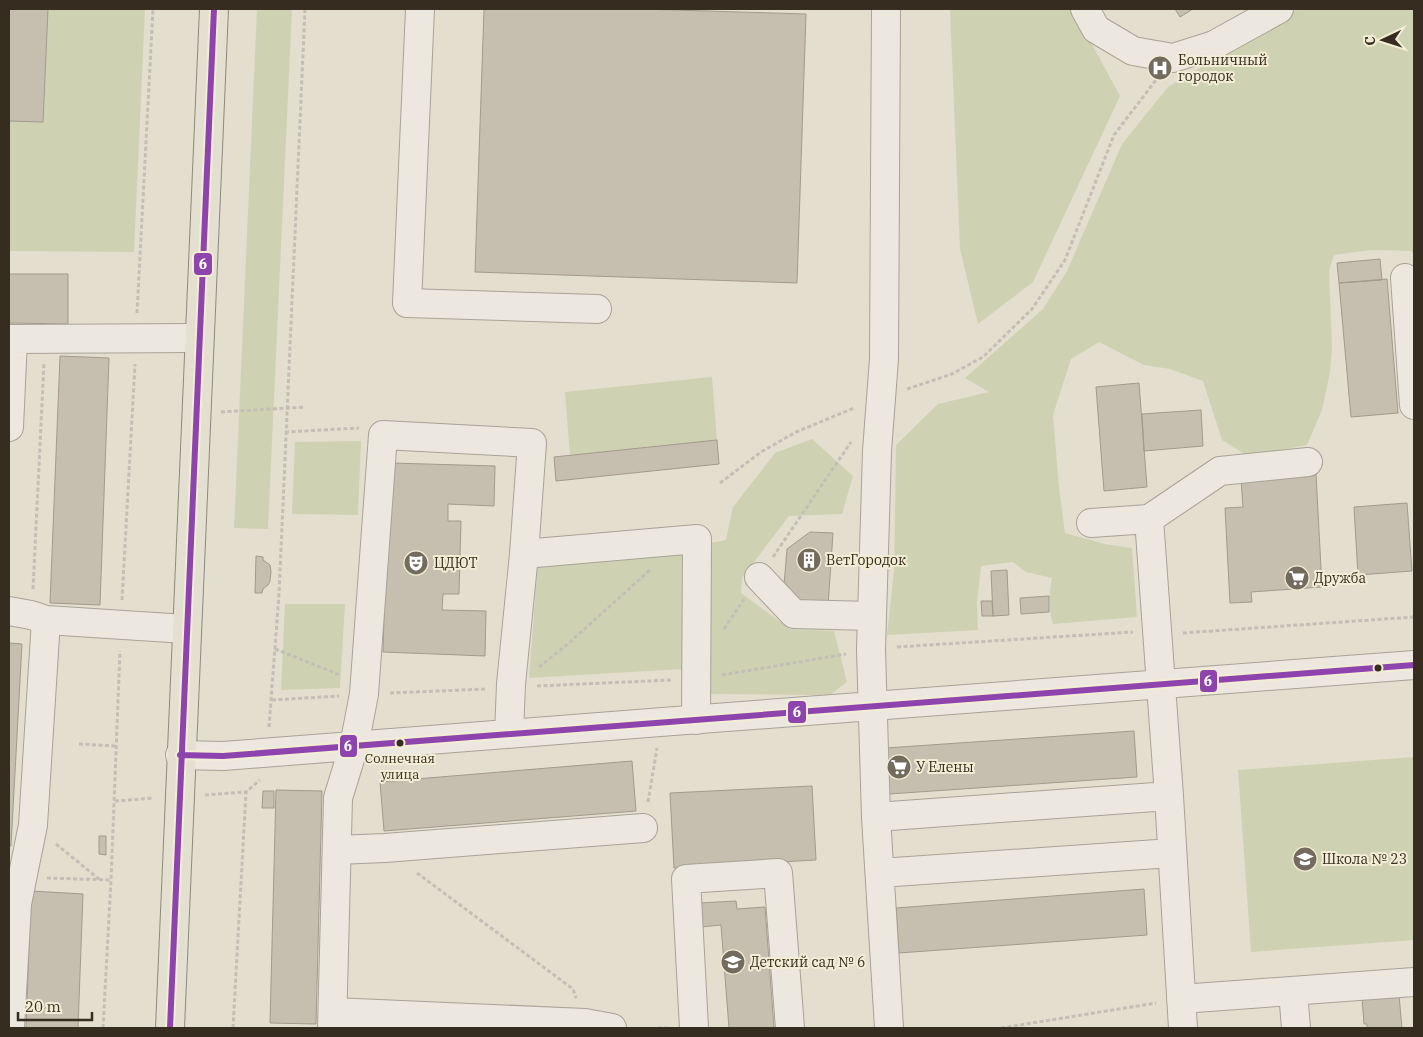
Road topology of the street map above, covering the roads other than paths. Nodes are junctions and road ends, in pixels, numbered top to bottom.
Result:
1 (214, 9) edge
2 (420, 9) edge
3 (886, 9) edge
4 (1085, 9) edge
5 (1267, 12) edge
6 (1405, 278) dead end
7 (597, 308) dead end
8 (199, 338) junction
9 (11, 339) edge
10 (1414, 405) edge
11 (9, 427) edge
12 (1308, 462) dead end
13 (1149, 519) junction
14 (1091, 523) dead end
15 (524, 554) junction
16 (759, 577) road end
17 (29, 615) edge
18 (871, 616) junction
19 (186, 629) junction
20 (1414, 665) edge
21 (1161, 683) junction
22 (871, 707) junction
23 (696, 720) junction
24 (509, 734) junction
25 (354, 746) junction
26 (180, 755) junction
27 (1169, 796) junction
28 (876, 817) junction
29 (643, 828) road end
30 (337, 850) junction
31 (1172, 853) junction
32 (880, 873) junction
33 (13, 904) edge
34 (1414, 982) edge
35 (1293, 991) junction
36 (1182, 999) junction
37 (333, 1020) edge
38 (10, 1028) edge
39 (170, 1028) edge
40 (612, 1028) edge
41 (694, 1028) edge
42 (790, 1028) edge
43 (889, 1028) edge
44 (1183, 1028) edge
45 (1296, 1028) edge

1 - 8 main road
2 - 7 street
3 - 18 street
4 - 5 street
6 - 10 street
8 - 9 street
8 - 19 main road
9 - 11 street
12 - 13 street
13 - 14 street
13 - 21 street
15 - 23 street
15 - 24 street
15 - 25 street
16 - 18 street
17 - 19 street
17 - 33 street
18 - 22 street
19 - 26 main road
20 - 21 street
21 - 22 street
21 - 27 street
22 - 23 street
22 - 28 street
23 - 24 street
24 - 25 street
25 - 26 street
25 - 30 street
26 - 39 main road
27 - 28 street
27 - 31 street
28 - 32 street
29 - 30 street
30 - 37 street
31 - 32 street
31 - 36 street
32 - 43 street
33 - 38 street
34 - 35 street
35 - 36 street
35 - 45 street
36 - 44 street
37 - 40 street
41 - 42 street

